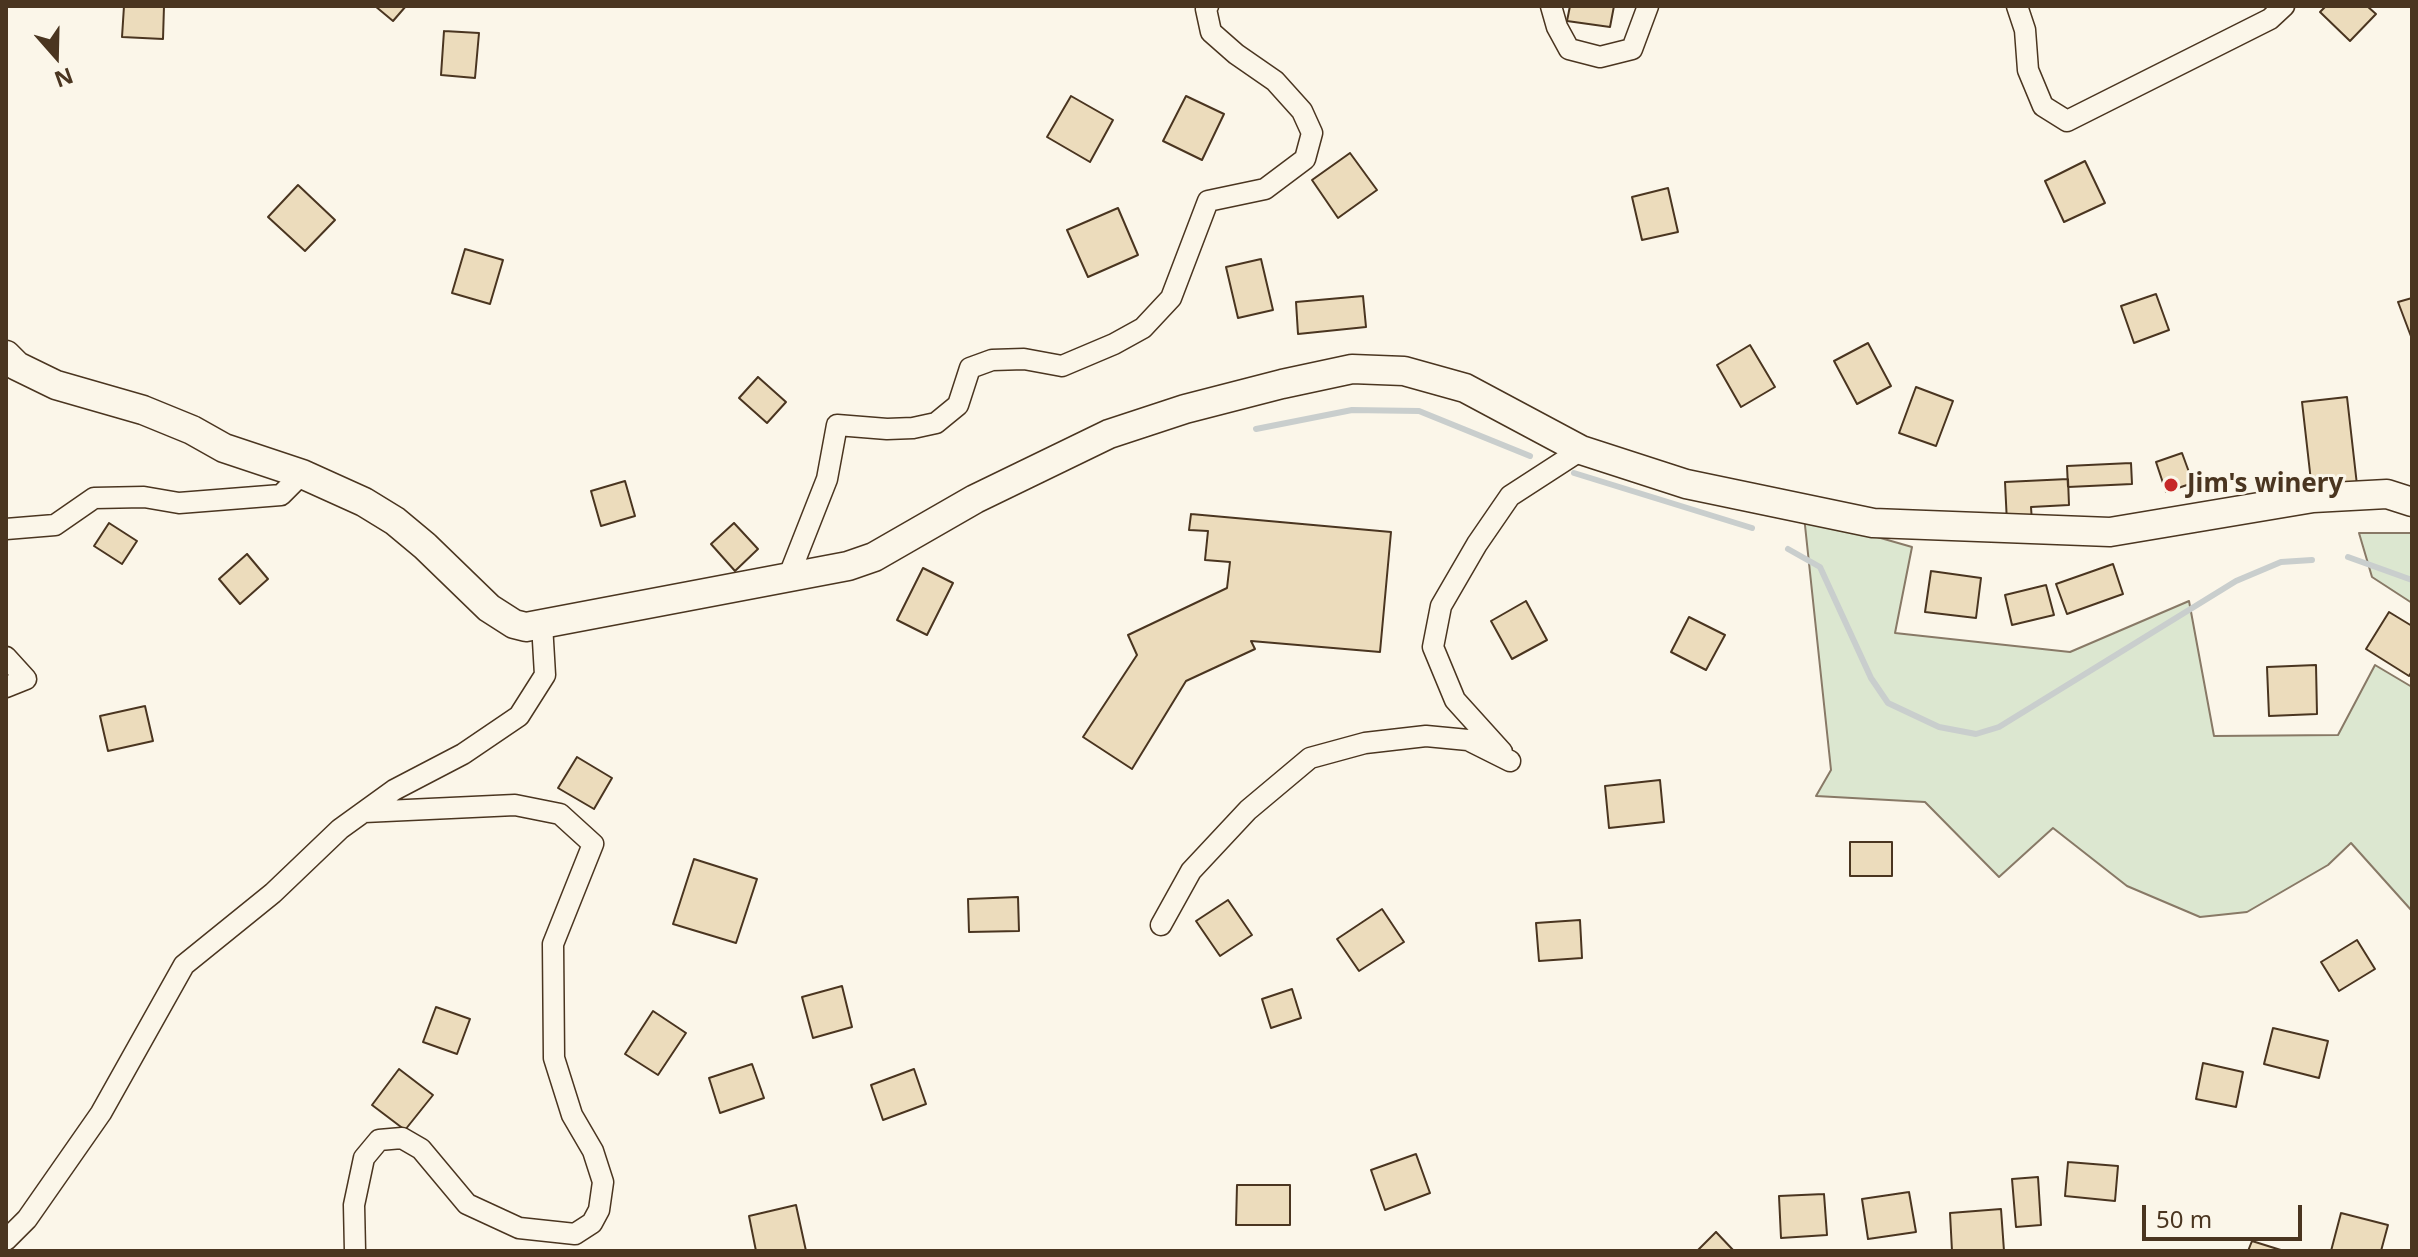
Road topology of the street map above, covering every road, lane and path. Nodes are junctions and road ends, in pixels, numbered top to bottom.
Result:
1 (1208, 6) edge
2 (1551, 6) edge
3 (1648, 6) edge
4 (2017, 6) edge
5 (2284, 6) edge
6 (6, 355) edge
7 (1581, 450) junction
8 (302, 474) junction
9 (2412, 502) edge
10 (6, 529) edge
11 (788, 578) junction
12 (542, 624) junction
13 (6, 657) edge
14 (6, 687) edge
15 (364, 812) junction
16 (1161, 925) dead end
17 (6, 1240) edge
18 (355, 1251) edge

1 - 11 street
2 - 3 street
4 - 5 street
6 - 8 street
7 - 9 street
7 - 11 street
7 - 16 street
8 - 10 street
8 - 12 street
11 - 12 street
12 - 15 street
13 - 14 street
15 - 17 street
15 - 18 street

